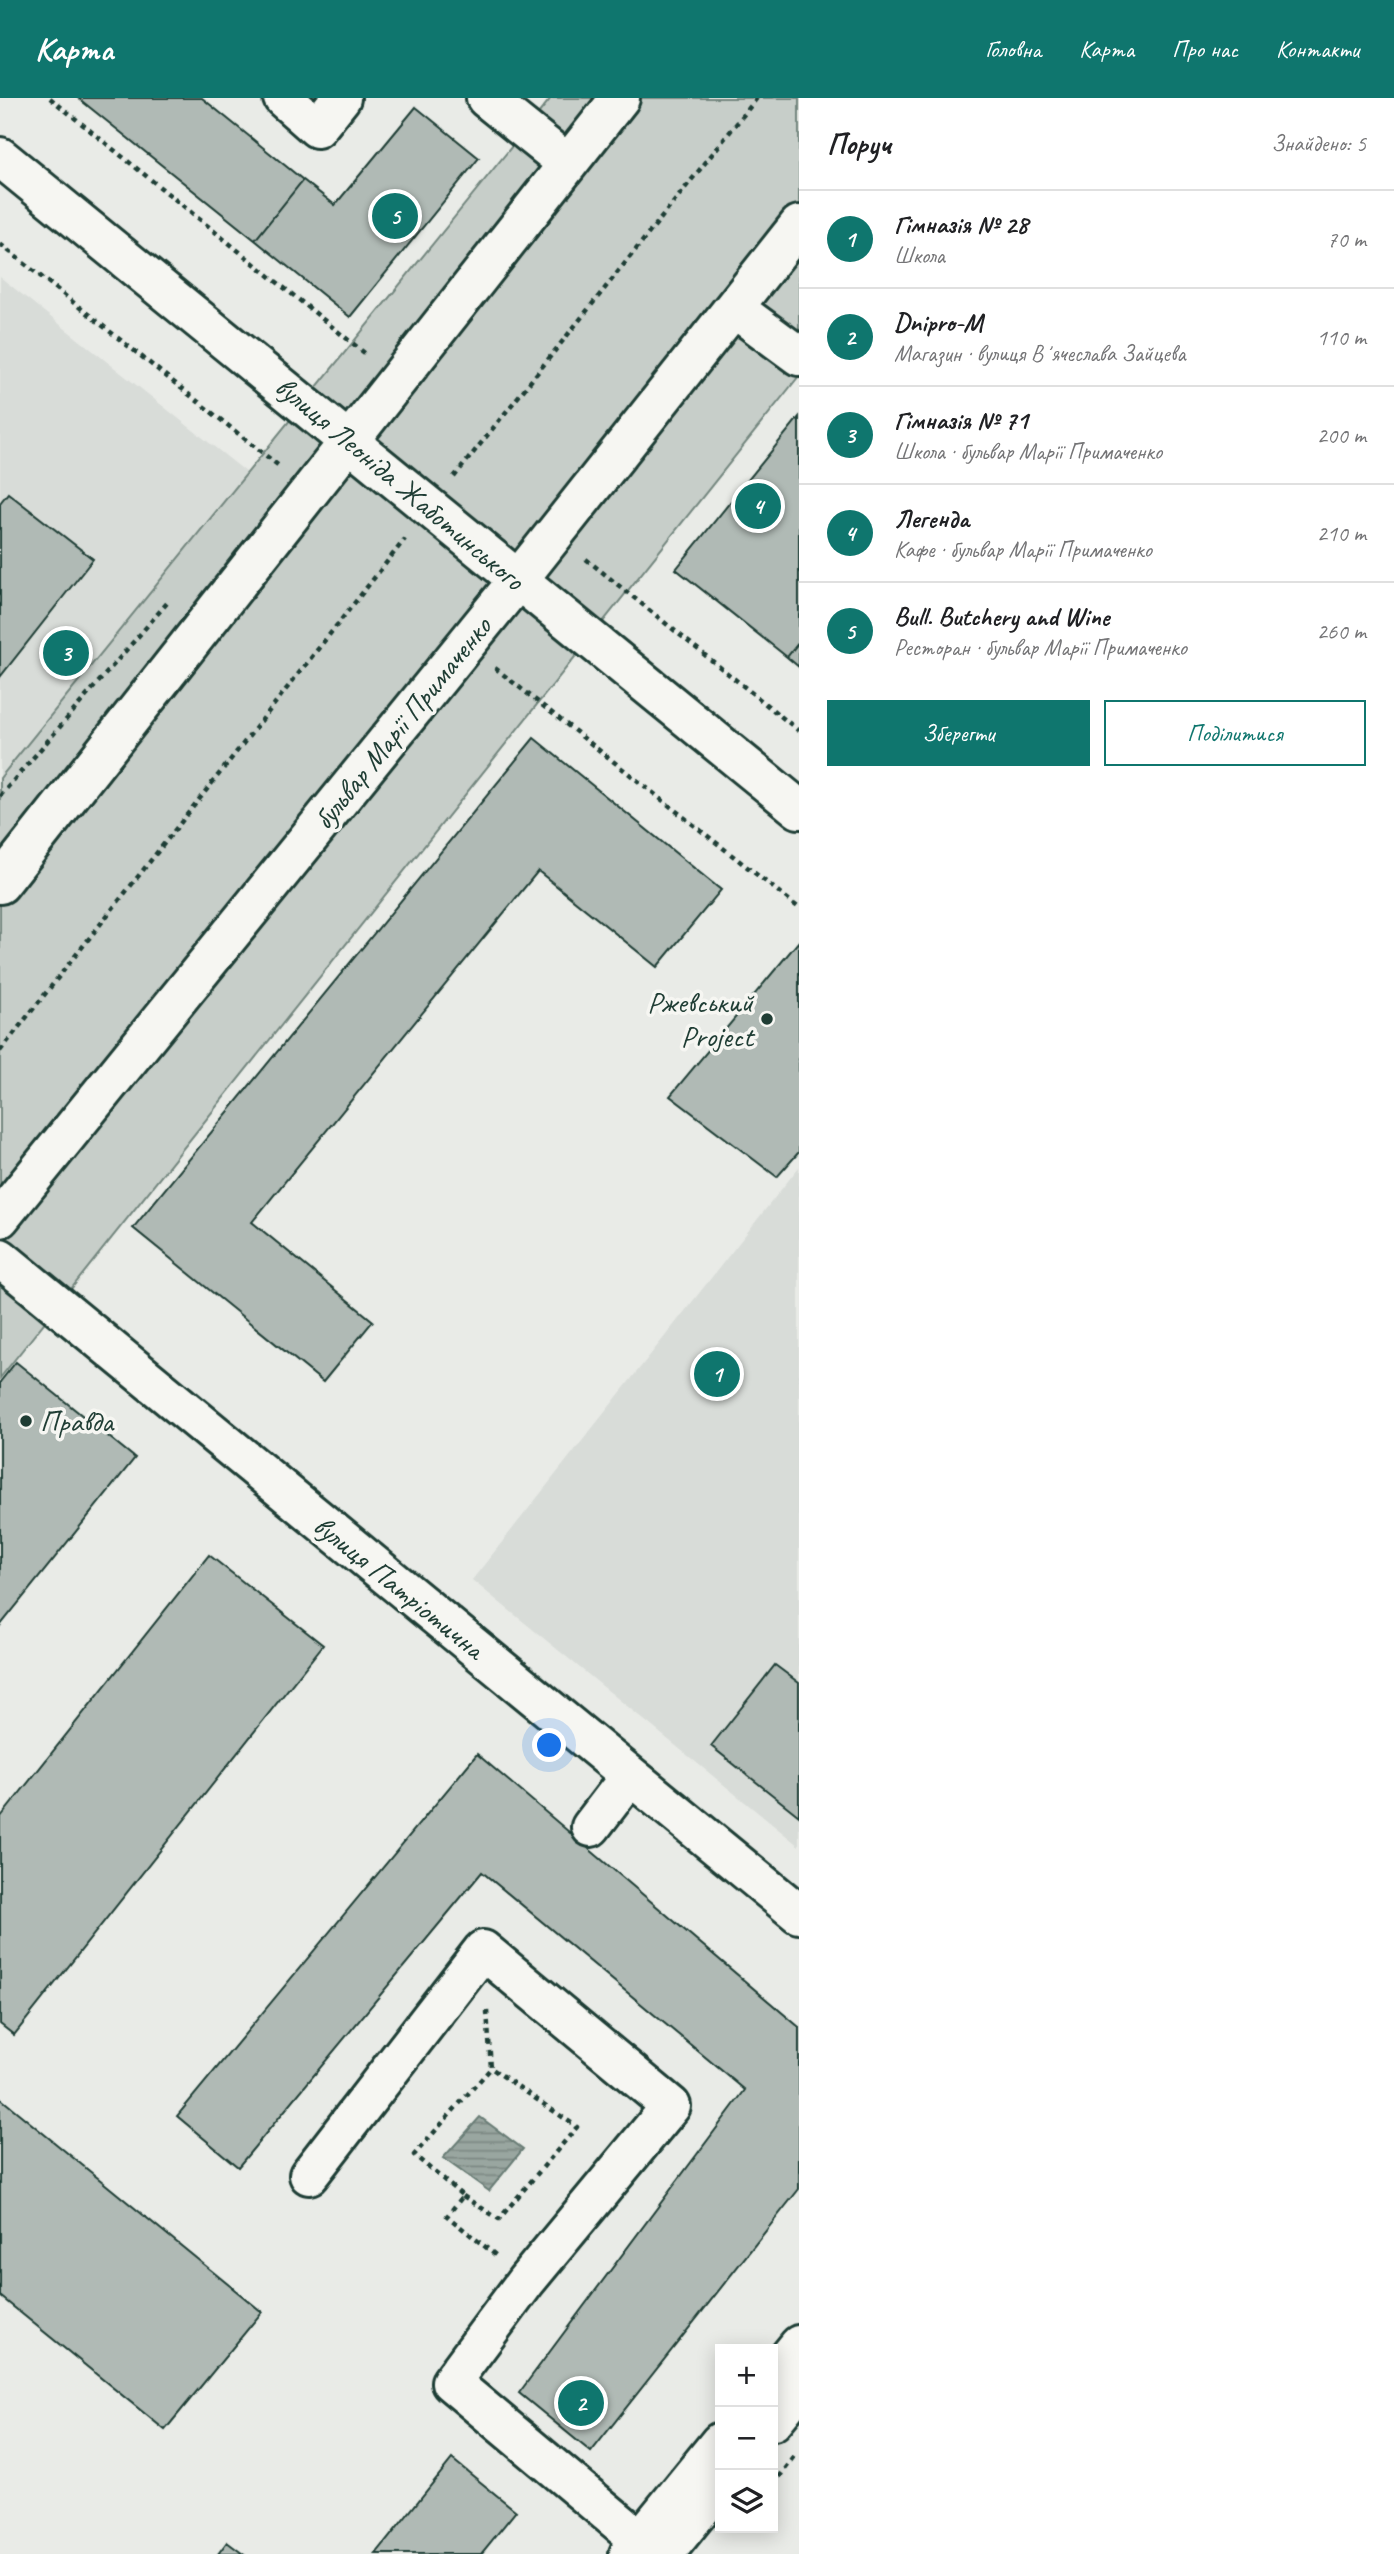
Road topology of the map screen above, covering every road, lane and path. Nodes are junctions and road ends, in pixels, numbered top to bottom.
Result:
1 (50, 98) edge
2 (283, 98) edge
3 (341, 98) edge
4 (486, 98) edge
5 (620, 98) edge
6 (757, 98) edge
7 (0, 157) edge
8 (568, 164) junction
9 (799, 225) edge
10 (0, 244) edge
11 (734, 308) junction
12 (799, 356) edge
13 (376, 363) dead end
14 (350, 440) junction
15 (283, 469) dead end
16 (430, 508) junction
17 (577, 552) dead end
18 (518, 580) junction
19 (489, 663) dead end
20 (799, 731) edge
21 (799, 809) edge
22 (0, 884) edge
23 (799, 908) edge
24 (0, 1051) edge
25 (0, 1218) edge
26 (0, 1258) edge
27 (630, 1776) junction
28 (591, 1827) dead end
29 (799, 1914) edge
30 (309, 2175) dead end
31 (463, 2196) junction
32 (526, 2281) junction
33 (799, 2345) edge
34 (778, 2371) edge
35 (799, 2389) edge
36 (778, 2415) edge
37 (715, 2449) edge
38 (799, 2452) edge
39 (778, 2479) edge
40 (715, 2489) edge
41 (644, 2549) edge

1 - 13 path
2 - 3 street
4 - 8 street
5 - 8 street
6 - 16 path
7 - 14 street, вулиця Леоніда Жаботинського
8 - 14 street
9 - 11 street, бульвар Марії Примаченко
10 - 15 path
11 - 12 street
11 - 18 street, бульвар Марії Примаченко
14 - 16 street, вулиця Леоніда Жаботинського
14 - 22 street
16 - 18 street, вулиця Леоніда Жаботинського
16 - 24 path
17 - 20 path
18 - 21 street, вулиця Леоніда Жаботинського
18 - 25 street, бульвар Марії Примаченко
19 - 23 path
26 - 27 street, вулиця Патріотична
27 - 28 street
27 - 29 street, вулиця Патріотична
30 - 32 street
31 - 31 path
31 - 32 path
32 - 41 street
33 - 34 street
35 - 36 street
37 - 41 street
38 - 39 path
40 - 41 street

